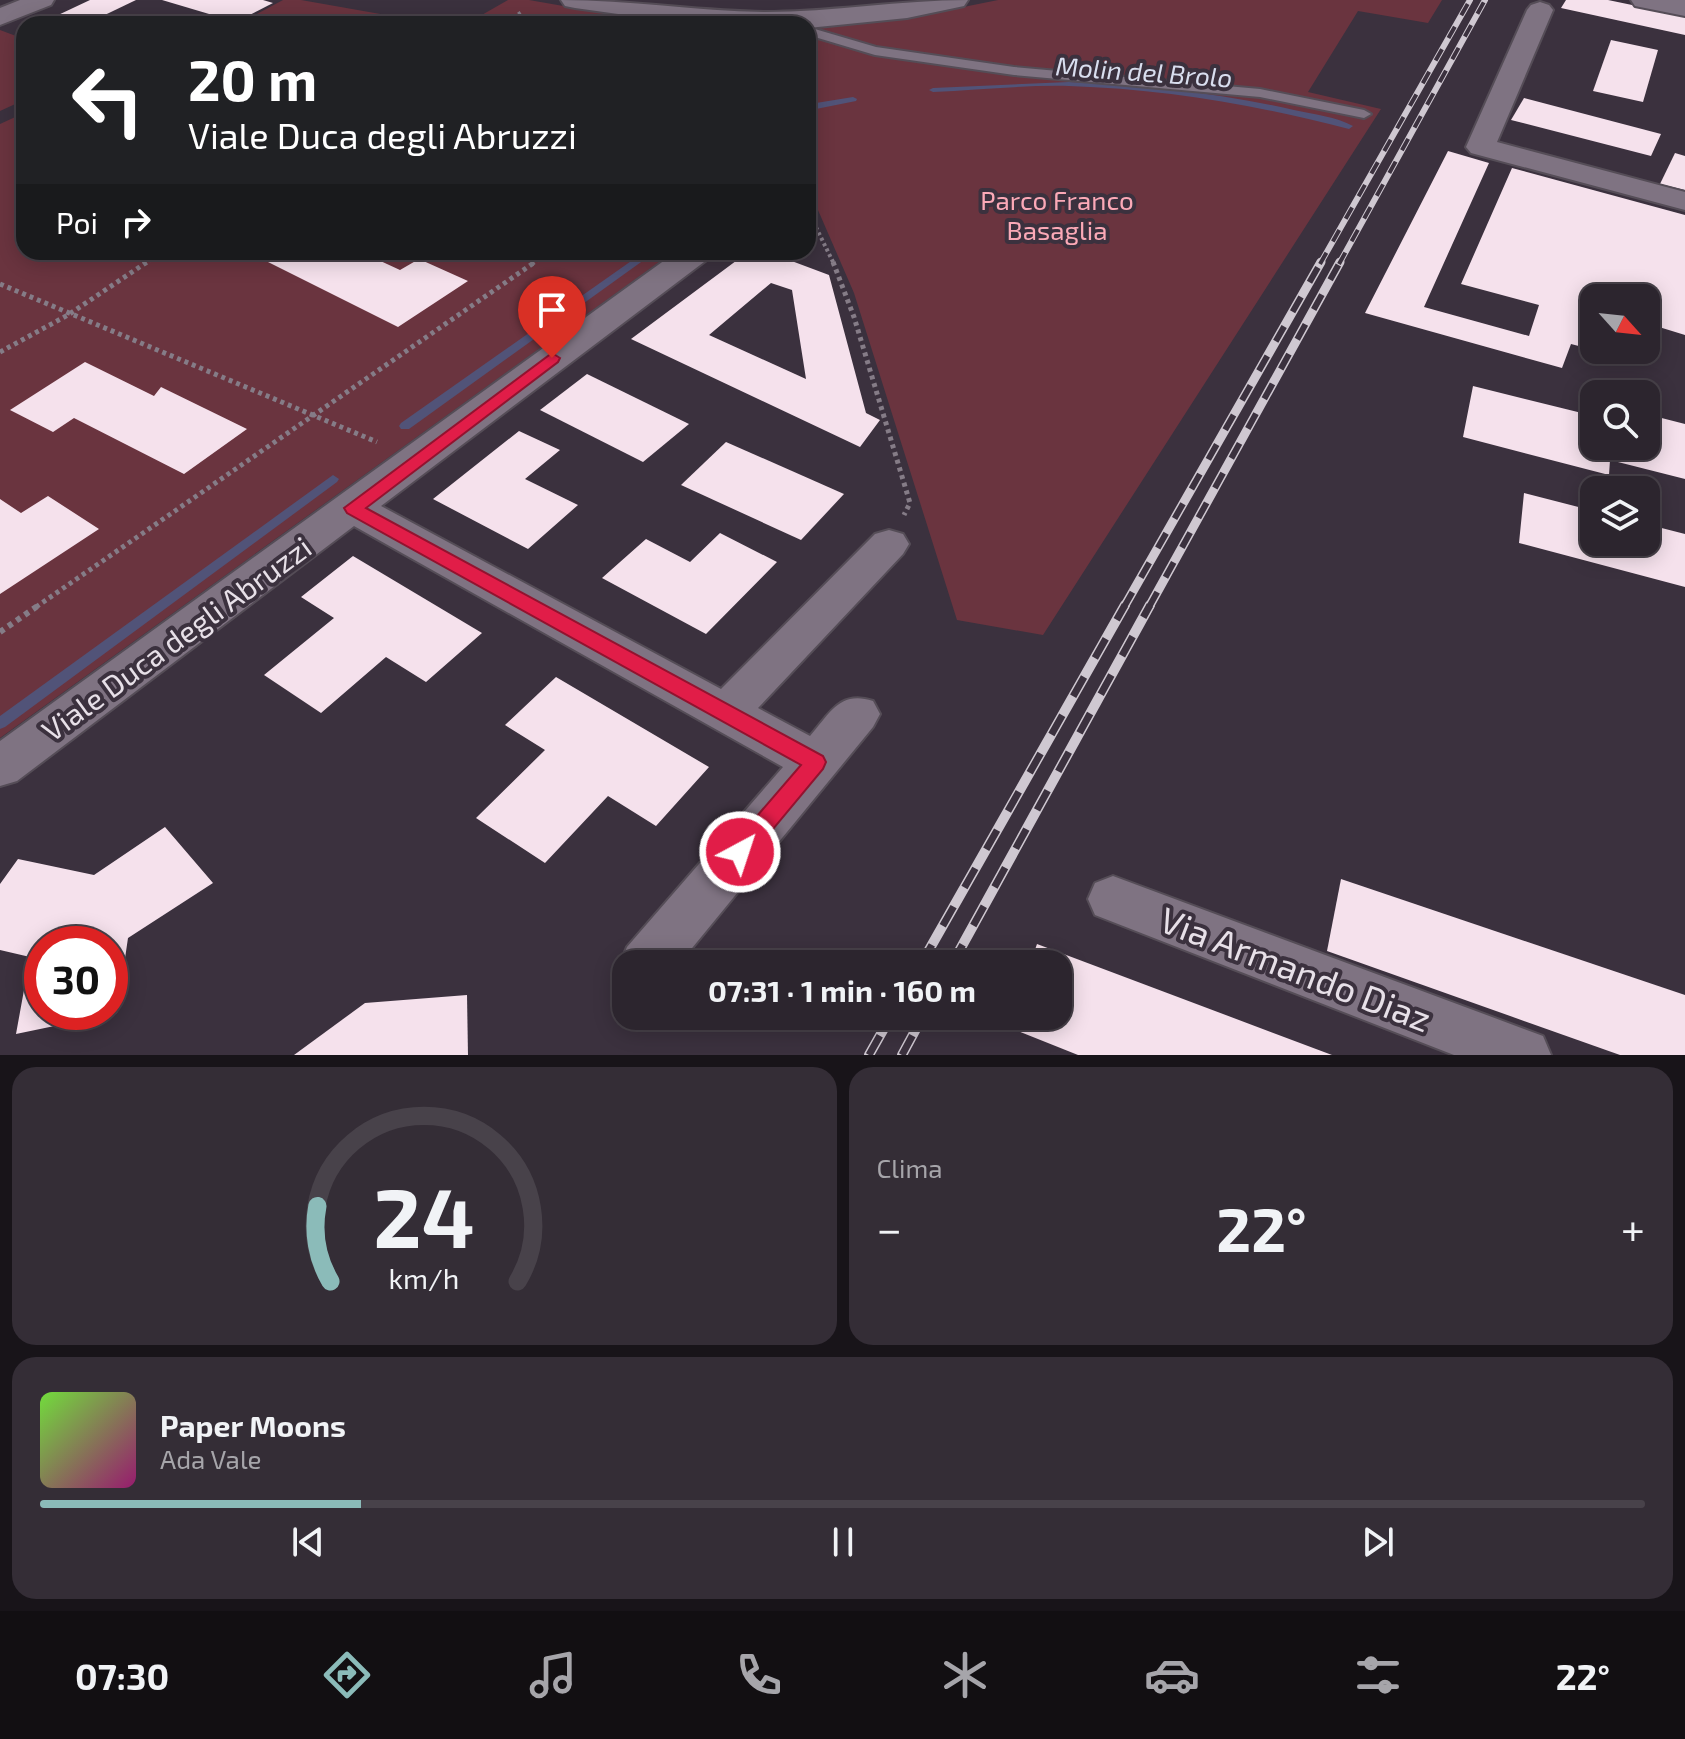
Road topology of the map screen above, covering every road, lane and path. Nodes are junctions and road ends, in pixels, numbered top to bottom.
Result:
1 (42, 0) edge
2 (575, 0) edge
3 (954, 0) edge
4 (1645, 0) edge
5 (1685, 8) edge
6 (1540, 10) dead end
7 (522, 12) dead end
8 (516, 16) edge
9 (680, 16) edge
10 (0, 17) edge
11 (816, 20) edge
12 (816, 33) edge
13 (1364, 114) dead end
14 (1685, 201) edge
15 (816, 225) edge
16 (149, 260) edge
17 (537, 260) edge
18 (686, 260) edge
19 (0, 284) edge
20 (68, 315) junction
21 (0, 352) edge
22 (310, 415) junction
23 (419, 459) junction
24 (353, 508) junction
25 (889, 544) joint
26 (0, 632) edge
27 (726, 713) junction
28 (857, 714) dead end
29 (816, 762) junction
30 (0, 767) edge
31 (1113, 899) dead end
32 (658, 950) edge
33 (1523, 1055) edge

1 - 10 street
2 - 9 street
3 - 11 street
4 - 5 street
6 - 14 street
7 - 8 path
12 - 13 lane
15 - 25 path
16 - 20 path
17 - 22 path
18 - 23 street, Viale Duca degli Abruzzi
19 - 20 path
20 - 21 path
20 - 22 path
22 - 23 path
22 - 26 path
23 - 24 street, Viale Duca degli Abruzzi
24 - 27 street
24 - 30 street, Viale Duca degli Abruzzi
25 - 27 street
27 - 29 street
28 - 29 street
29 - 32 street
31 - 33 street, Via Armando Diaz

